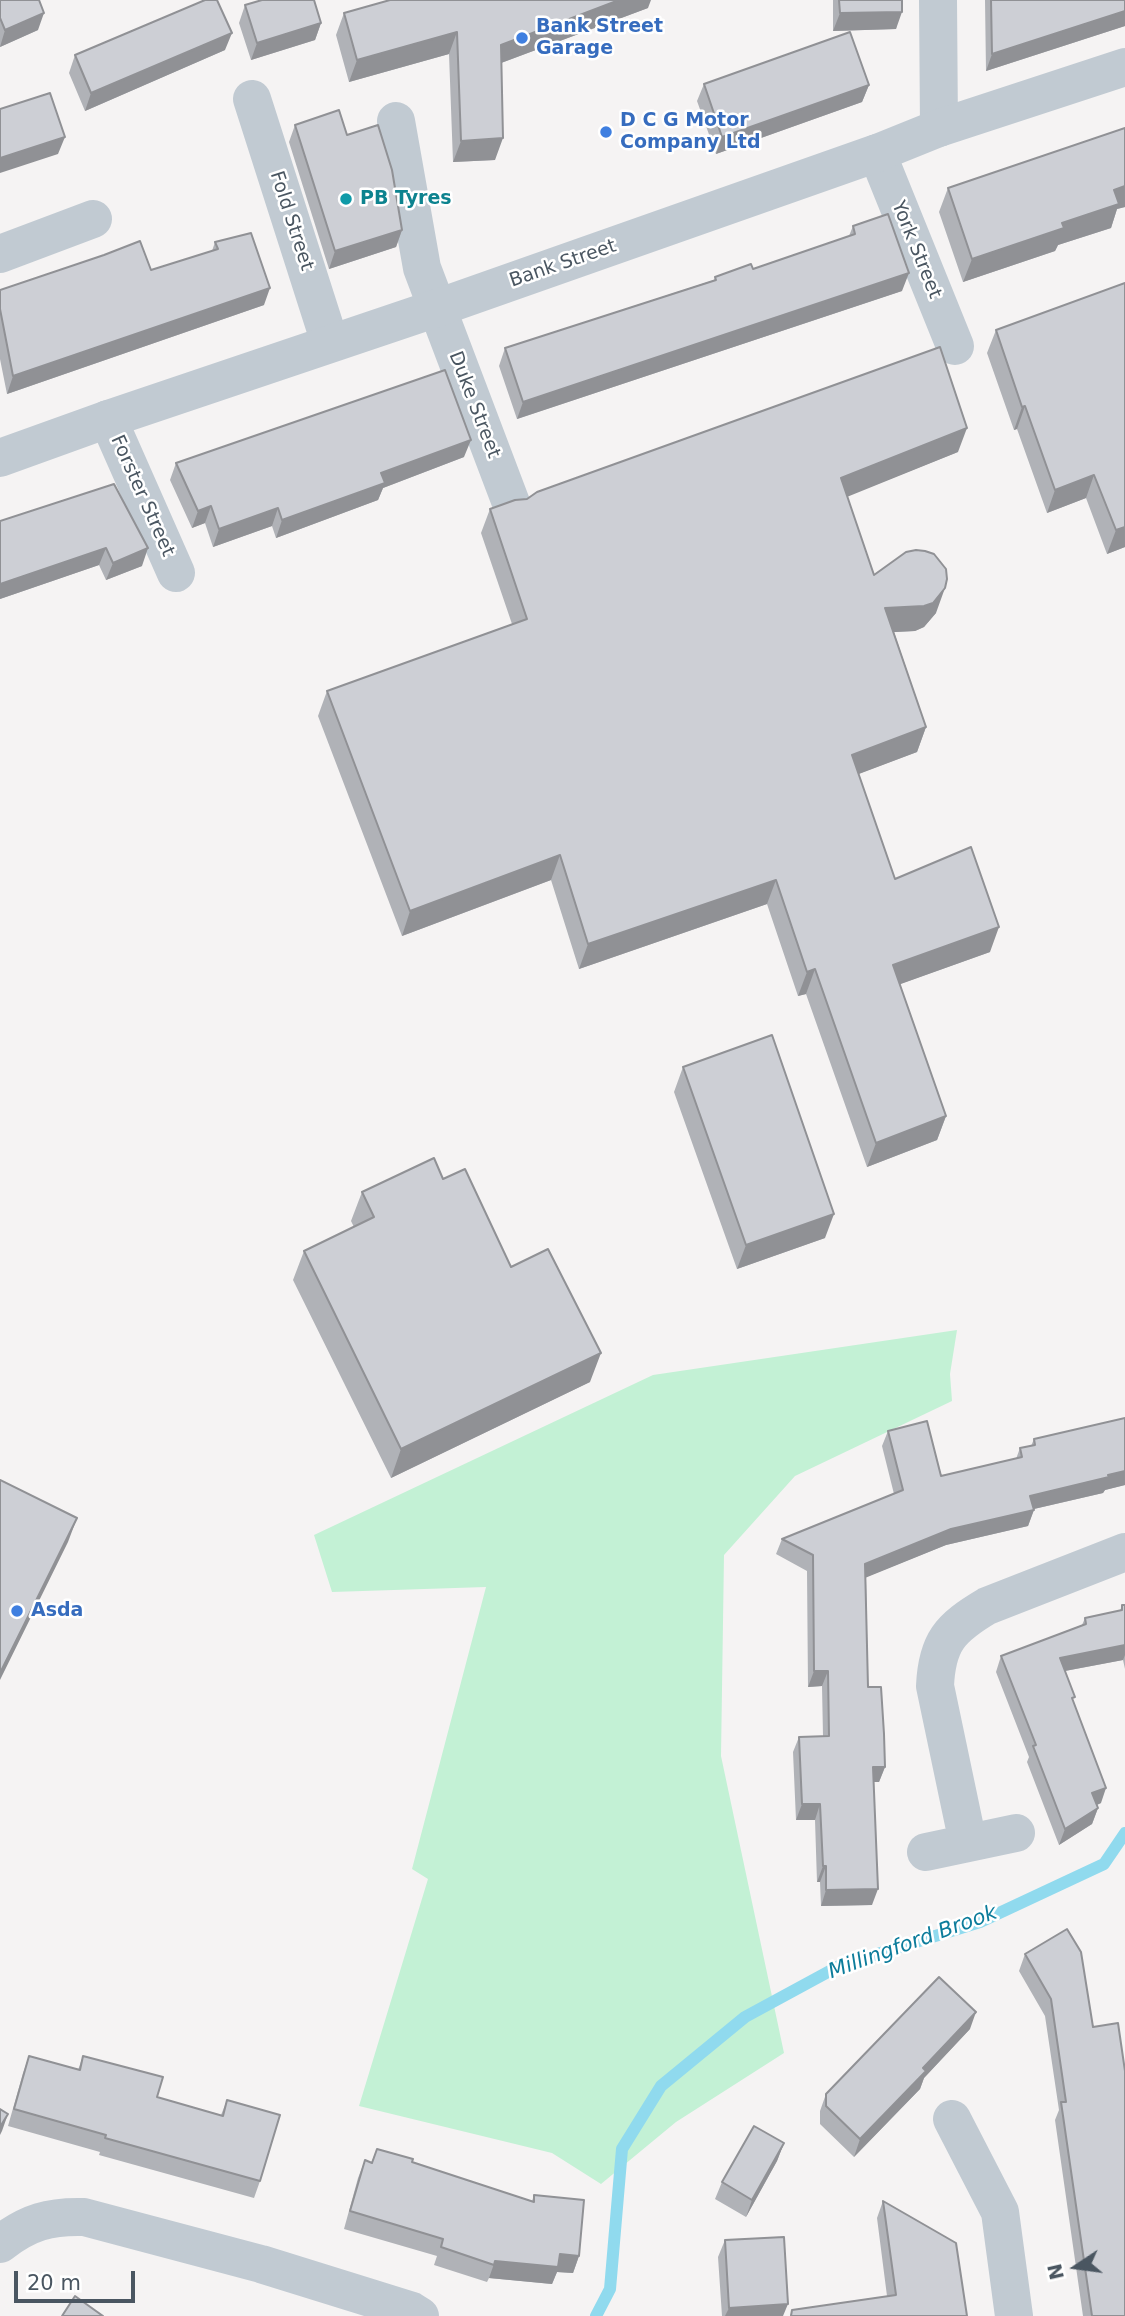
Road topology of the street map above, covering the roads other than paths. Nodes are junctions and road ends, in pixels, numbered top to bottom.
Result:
1 (938, 0) edge
2 (1125, 67) edge
3 (252, 99) dead end
4 (396, 121) dead end
5 (939, 128) junction
6 (877, 153) junction
7 (93, 219) dead end
8 (0, 254) edge
9 (437, 308) junction
10 (330, 343) junction
11 (955, 346) dead end
12 (108, 419) junction
13 (0, 458) edge
14 (511, 503) edge
15 (176, 573) dead end
16 (1125, 1552) edge
17 (1016, 1833) dead end
18 (968, 1843) junction
19 (926, 1852) dead end
20 (952, 2119) dead end
21 (0, 2244) edge
22 (420, 2316) edge
23 (1014, 2316) edge

1 - 5 street
2 - 5 street, Bank Street
3 - 10 street, Fold Street
4 - 9 street, Duke Street
5 - 6 street, Bank Street
6 - 9 street, Bank Street
6 - 11 street, York Street
7 - 8 street
9 - 10 street, Bank Street
9 - 14 street, Duke Street
10 - 12 street, Bank Street
12 - 13 street, Bank Street
12 - 15 street, Forster Street
16 - 18 street
17 - 18 street
18 - 19 street
20 - 23 street
21 - 22 street

